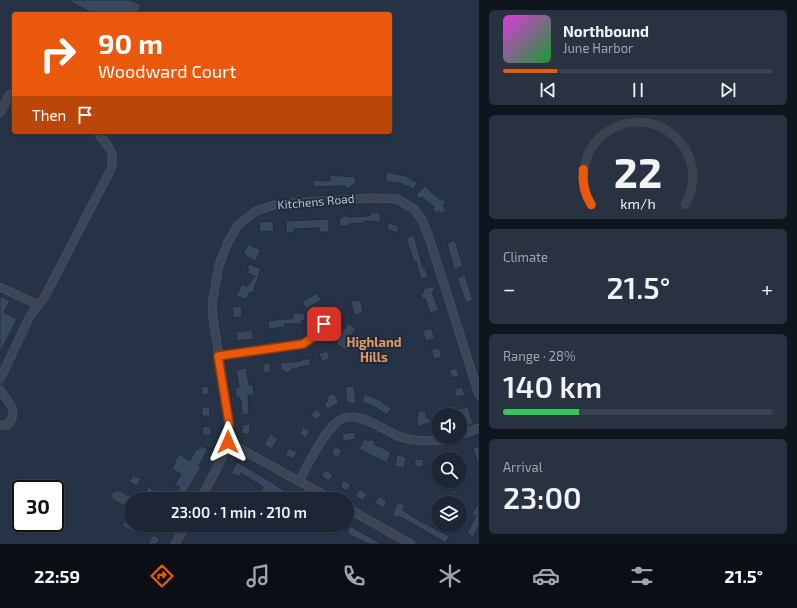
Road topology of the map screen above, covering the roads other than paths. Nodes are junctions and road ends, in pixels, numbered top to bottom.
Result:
1 (12, 94) edge
2 (0, 113) edge
3 (99, 134) edge
4 (0, 287) edge
5 (38, 305) junction
6 (324, 324) dead end
7 (218, 356) junction
8 (0, 379) edge
9 (0, 390) edge
10 (479, 395) edge
11 (0, 425) edge
12 (479, 428) edge
13 (467, 432) edge
14 (431, 441) edge
15 (228, 442) junction
16 (299, 481) junction
17 (205, 492) edge
18 (319, 492) edge
19 (117, 496) dead end
20 (124, 500) edge
21 (354, 512) edge
22 (182, 532) edge
23 (175, 544) edge
24 (411, 544) edge

1 - 2 street
3 - 5 street
4 - 5 street
5 - 8 street
6 - 7 street
7 - 10 street, Kitchens Road
7 - 15 street, Kitchens Road
9 - 11 street
12 - 13 street
14 - 16 street
15 - 16 street
15 - 17 street, Kitchens Road
16 - 18 street
19 - 20 street
21 - 24 street
22 - 23 street

